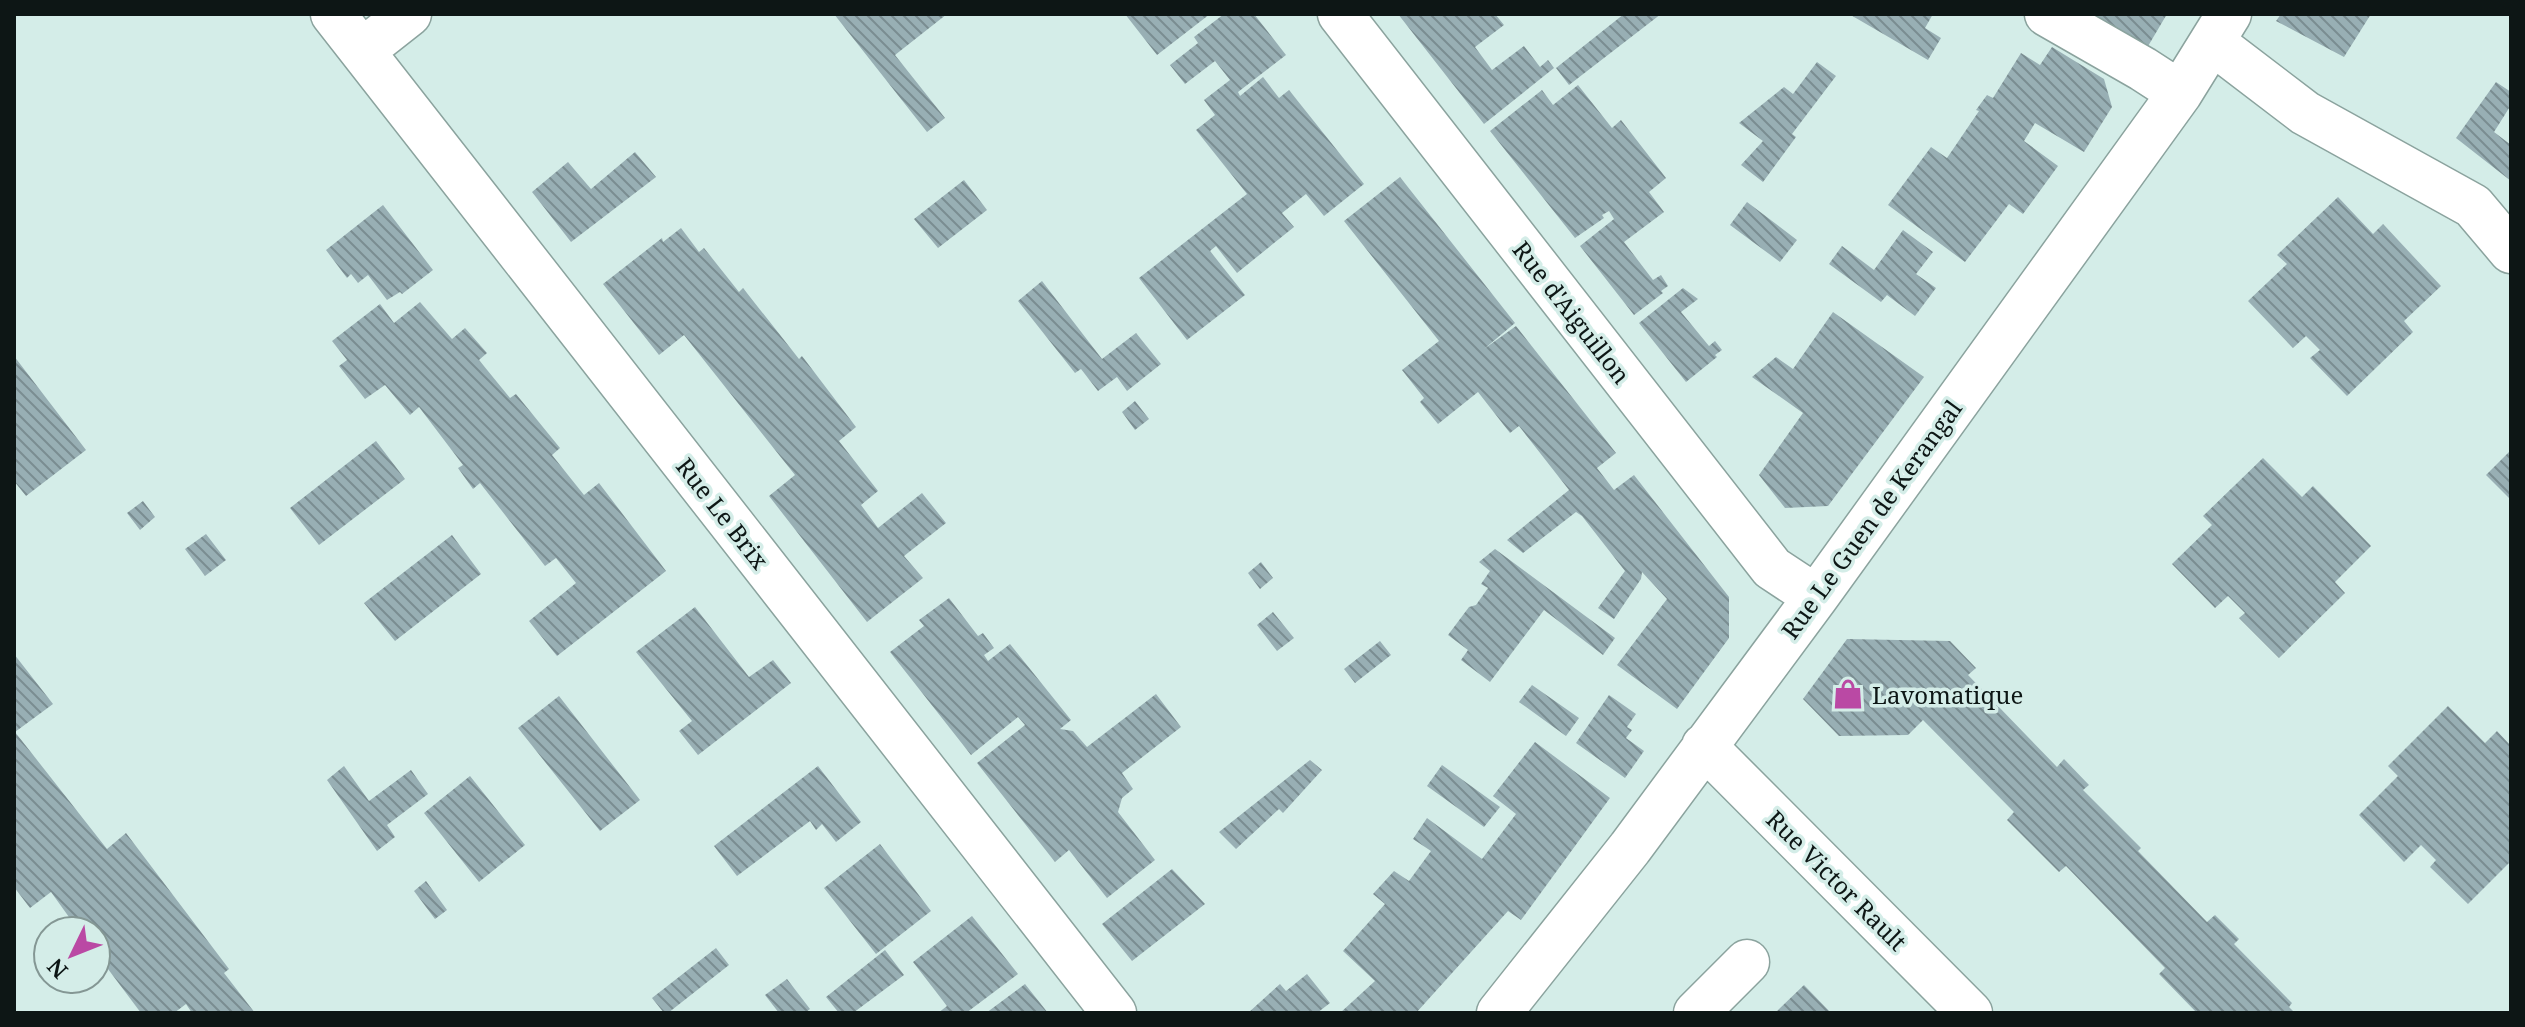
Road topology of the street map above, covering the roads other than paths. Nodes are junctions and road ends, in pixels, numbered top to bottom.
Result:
1 (333, 14) edge
2 (409, 14) edge
3 (1340, 14) edge
4 (2047, 14) edge
5 (2221, 28) edge
6 (362, 51) junction
7 (2180, 93) junction
8 (2511, 251) edge
9 (1816, 597) junction
10 (1704, 746) junction
11 (1747, 962) dead end
12 (1114, 1013) edge
13 (1499, 1013) edge
14 (1696, 1013) edge
15 (1970, 1013) edge

1 - 6 street, Rue Le Brix
2 - 6 street
3 - 9 street, Rue d'Aiguillon
4 - 7 street
5 - 7 street, Rue Le Guen de Kerangal
5 - 8 street
6 - 12 street, Rue Le Brix
7 - 9 street, Rue Le Guen de Kerangal
9 - 10 street, Rue Le Guen de Kerangal
10 - 13 street, Rue Le Guen de Kerangal
10 - 15 street, Rue Victor Rault
11 - 14 street

